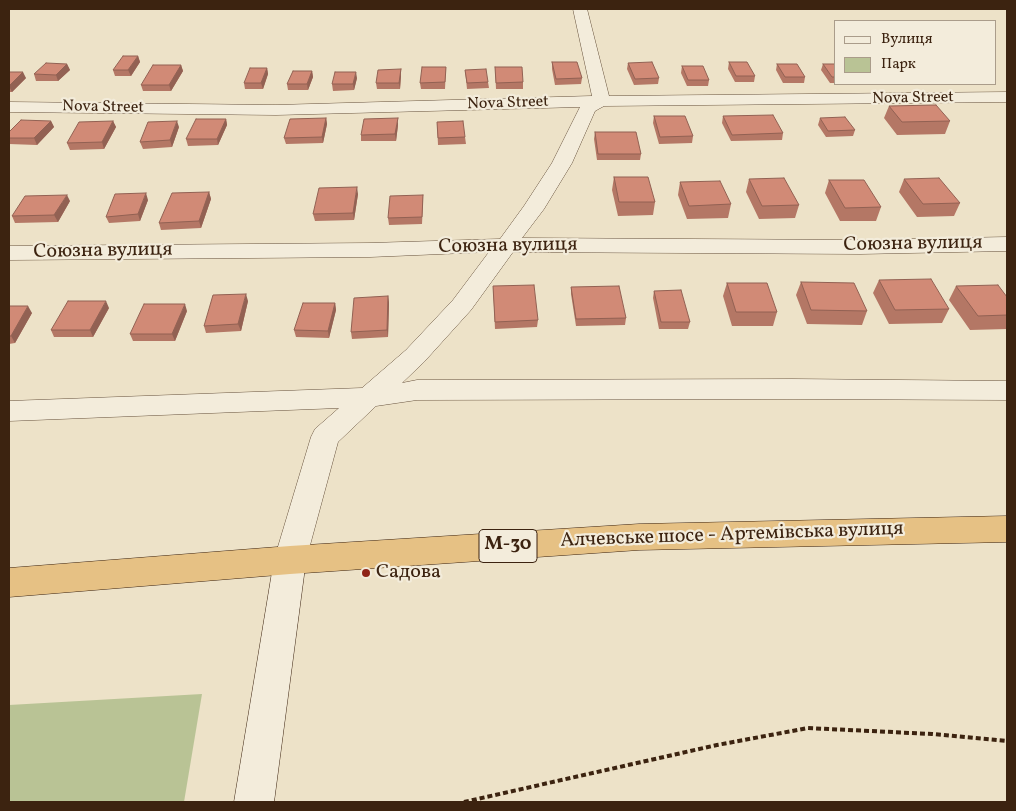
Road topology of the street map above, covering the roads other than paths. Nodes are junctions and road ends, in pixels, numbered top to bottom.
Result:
1 (580, 9) edge
2 (1007, 97) edge
3 (600, 101) junction
4 (9, 107) edge
5 (1007, 244) edge
6 (506, 245) junction
7 (9, 253) edge
8 (1007, 391) edge
9 (368, 398) junction
10 (9, 411) edge
11 (1007, 529) edge
12 (290, 560) junction
13 (9, 583) edge
14 (254, 802) edge

1 - 3 street
2 - 3 street, Nova Street
3 - 4 street, Nova Street
3 - 6 street
5 - 6 street, Союзна вулиця
6 - 7 street, Союзна вулиця
6 - 9 street
8 - 9 street
9 - 10 street
9 - 12 street
11 - 12 highway, Алчевське шосе - Артемівська вулиця / М-30
12 - 13 highway, Алчевське шосе - Артемівська вулиця / М-30
12 - 14 street

